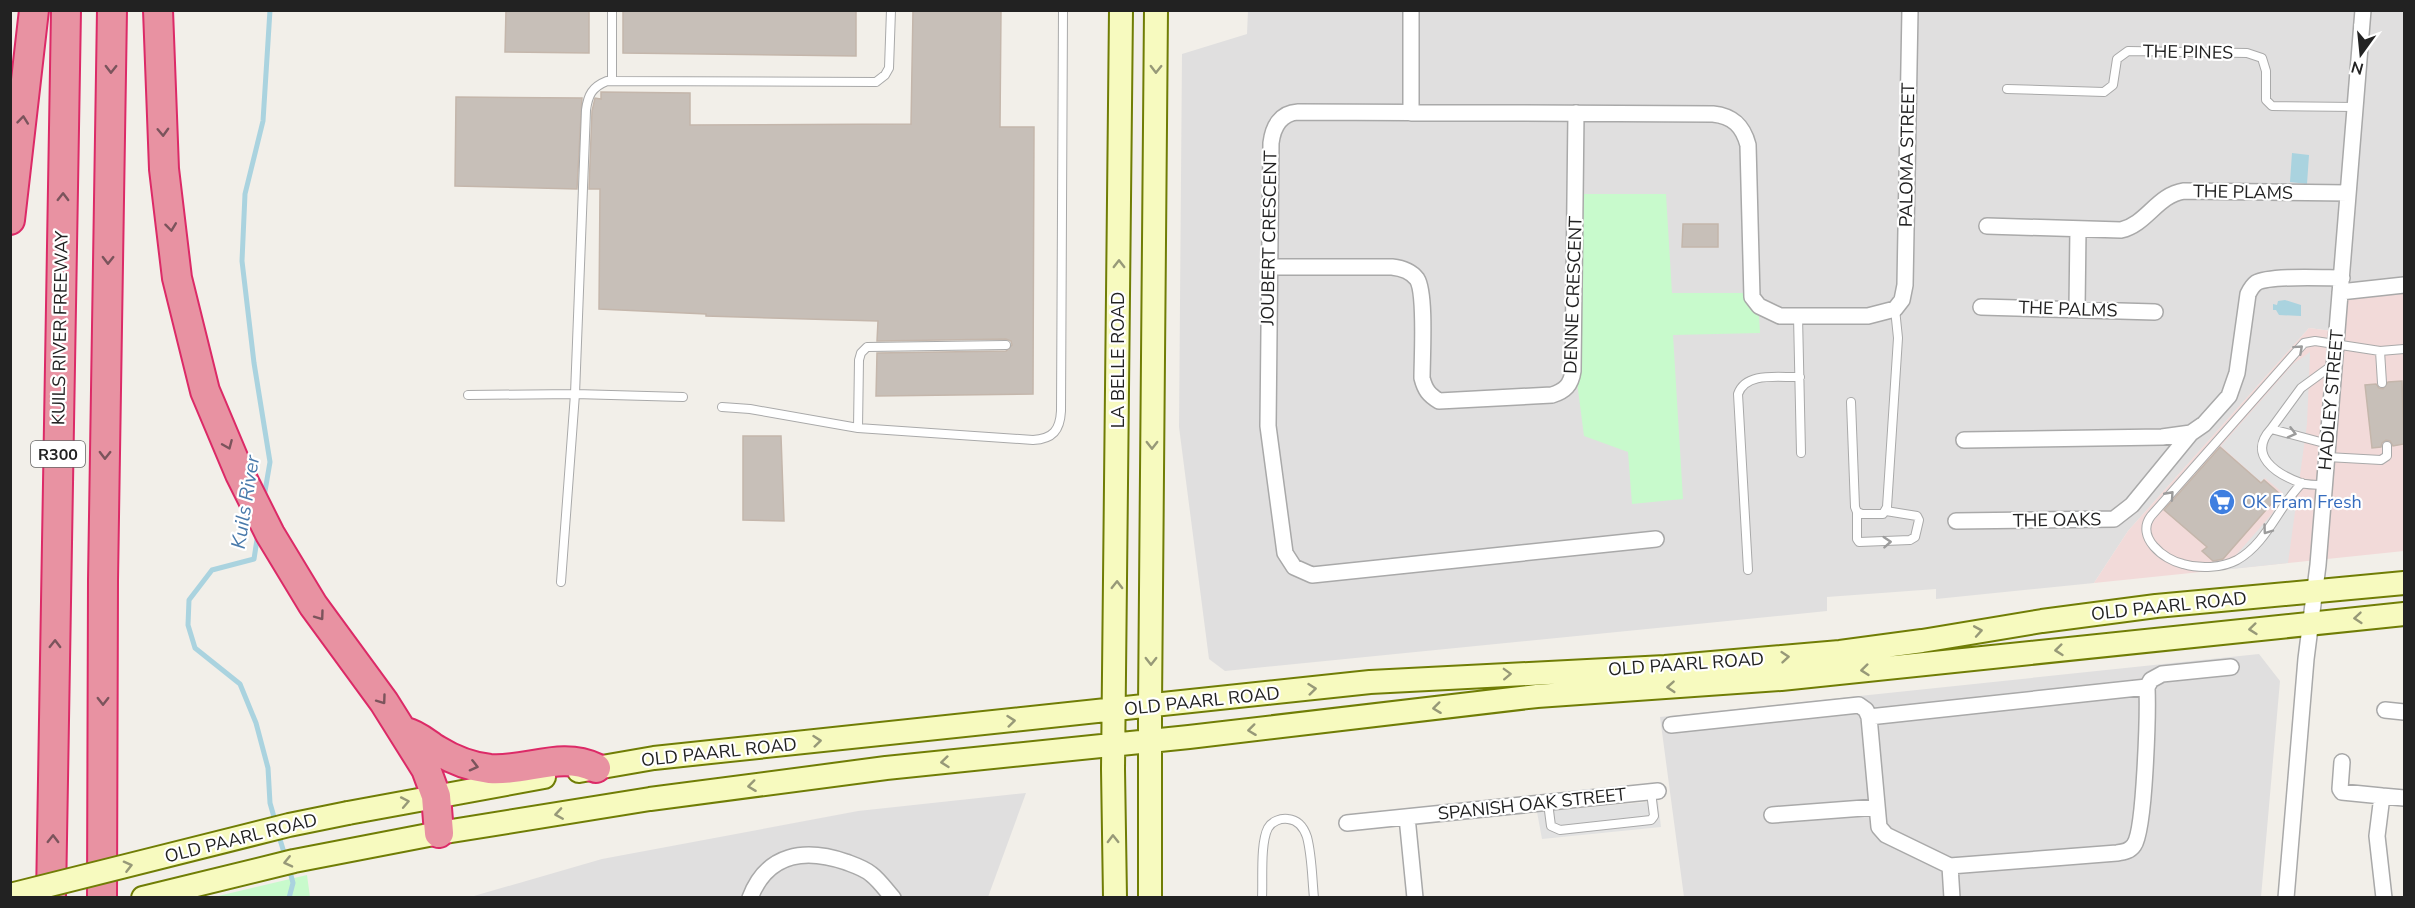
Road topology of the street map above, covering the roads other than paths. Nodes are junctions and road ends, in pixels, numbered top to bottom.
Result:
1 (34, 10) edge
2 (66, 10) edge
3 (112, 10) edge
4 (158, 10) edge
5 (612, 10) edge
6 (891, 10) edge
7 (1063, 10) edge
8 (1121, 10) edge
9 (1137, 10) edge
10 (1156, 10) edge
11 (1411, 10) edge
12 (1910, 10) edge
13 (2363, 10) edge
14 (612, 81) junction
15 (1121, 87) junction
16 (2007, 89) dead end
17 (2356, 107) junction
18 (1411, 113) junction
19 (1576, 113) junction
20 (2348, 193) junction
21 (10, 220) edge
22 (1987, 226) dead end
23 (2078, 229) junction
24 (1269, 267) junction
25 (2341, 285) junction
26 (2404, 285) edge
27 (1898, 304) junction
28 (1981, 307) dead end
29 (2077, 309) junction
30 (2155, 312) dead end
31 (1798, 316) junction
32 (1006, 345) dead end
33 (2336, 346) junction
34 (2404, 349) edge
35 (2380, 351) junction
36 (2335, 363) junction
37 (1800, 377) junction
38 (2382, 383) dead end
39 (575, 394) junction
40 (468, 395) dead end
41 (683, 397) dead end
42 (1851, 402) dead end
43 (722, 407) dead end
44 (858, 428) junction
45 (2271, 429) junction
46 (2191, 433) junction
47 (1964, 440) dead end
48 (2387, 446) dead end
49 (2327, 451) junction
50 (1801, 453) dead end
51 (2302, 483) junction
52 (2325, 485) junction
53 (1886, 511) junction
54 (1857, 512) junction
55 (1956, 521) dead end
56 (1656, 539) dead end
57 (1749, 570) dead end
58 (561, 582) dead end
59 (2404, 583) edge
60 (2314, 592) junction
61 (2404, 614) edge
62 (2311, 622) junction
63 (2231, 668) dead end
64 (2147, 687) junction
65 (1150, 706) junction
66 (1114, 710) junction
67 (2385, 710) dead end
68 (2404, 712) edge
69 (1869, 717) junction
70 (1671, 725) dead end
71 (404, 731) junction
72 (1150, 741) junction
73 (1114, 745) junction
74 (2342, 762) dead end
75 (596, 768) junction
76 (1655, 791) joint
77 (436, 796) junction
78 (2382, 796) junction
79 (2404, 798) edge
80 (1548, 803) junction
81 (1877, 807) junction
82 (1772, 815) dead end
83 (1407, 817) junction
84 (1347, 823) dead end
85 (439, 833) junction
86 (1950, 866) junction
87 (10, 895) edge
88 (51, 897) edge
89 (102, 897) edge
90 (143, 897) edge
91 (750, 897) edge
92 (893, 897) edge
93 (1115, 897) edge
94 (1150, 897) edge
95 (1262, 897) edge
96 (1314, 897) edge
97 (1415, 897) edge
98 (1952, 897) edge
99 (2286, 897) edge
100 (2384, 897) edge

21 -> 1 highway
88 -> 2 highway, KUILS RIVER FREEWAY / R300
3 -> 89 highway, R300
4 -> 71 highway
5 - 14 lane
6 - 14 lane
7 - 44 lane
8 - 15 main road, LA BELLE ROAD
9 - 15 main road
10 -> 65 main road, LA BELLE ROAD
11 - 18 street
12 - 27 street, PALOMA STREET
13 - 17 street, HADLEY STREET
14 - 39 lane
66 -> 15 main road, LA BELLE ROAD
16 - 17 lane, THE PINES
17 - 20 street, HADLEY STREET
18 - 19 street, JOUBERT CRESCENT
18 - 24 street, JOUBERT CRESCENT
19 - 24 street, DENNE CRESCENT
19 - 31 street, JOUBERT CRESCENT
20 - 23 street, THE PLAMS
20 - 25 street, HADLEY STREET
22 - 23 street, THE PLAMS
23 - 29 street
24 - 56 street, JOUBERT CRESCENT
25 - 26 street
25 - 33 street, HADLEY STREET
25 - 46 street, THE OAKS
27 - 31 street
27 - 53 lane
28 - 29 street, THE PALMS
29 - 30 street, THE PALMS
31 - 37 lane
32 - 44 lane
33 - 35 lane
33 - 36 street, HADLEY STREET
51 -> 33 lane
34 - 35 lane
35 - 38 lane
36 - 45 lane
36 - 49 street, HADLEY STREET
37 - 50 lane
37 - 57 lane
39 - 40 lane
39 - 41 lane
39 - 58 lane
42 - 54 lane
43 - 44 lane
45 -> 49 lane
45 - 51 lane
46 - 47 street
46 - 55 street, THE OAKS
48 - 49 lane
49 - 52 street, HADLEY STREET
51 - 52 lane
52 - 60 street, HADLEY STREET
53 - 54 lane
54 -> 53 lane
59 - 60 main road, OLD PAARL ROAD
60 - 62 street, HADLEY STREET
65 -> 60 main road, OLD PAARL ROAD
61 -> 62 main road, OLD PAARL ROAD
62 -> 72 main road, OLD PAARL ROAD
62 - 99 street, HADLEY STREET
63 - 64 street
64 - 69 street
64 - 86 street
65 - 66 main road, OLD PAARL ROAD
65 - 72 main road, LA BELLE ROAD
66 - 73 main road, LA BELLE ROAD
75 -> 66 main road, OLD PAARL ROAD
67 - 68 street
69 - 70 street
69 - 81 street
71 -> 75 highway
71 - 77 highway
72 - 73 main road, OLD PAARL ROAD
72 - 94 main road, LA BELLE ROAD
73 -> 85 main road, OLD PAARL ROAD
93 -> 73 main road, LA BELLE ROAD
74 - 78 street
75 - 77 main road, OLD PAARL ROAD
76 - 80 street, SPANISH OAK STREET
76 - 80 lane
77 - 85 highway
87 -> 77 main road, OLD PAARL ROAD, bridge
78 - 79 street
78 - 100 street
80 - 83 street, SPANISH OAK STREET
81 - 82 street
81 - 86 street
83 - 84 street, SPANISH OAK STREET
83 - 97 street
85 -> 90 main road, OLD PAARL ROAD
86 - 98 street
91 - 92 street
95 - 96 lane

